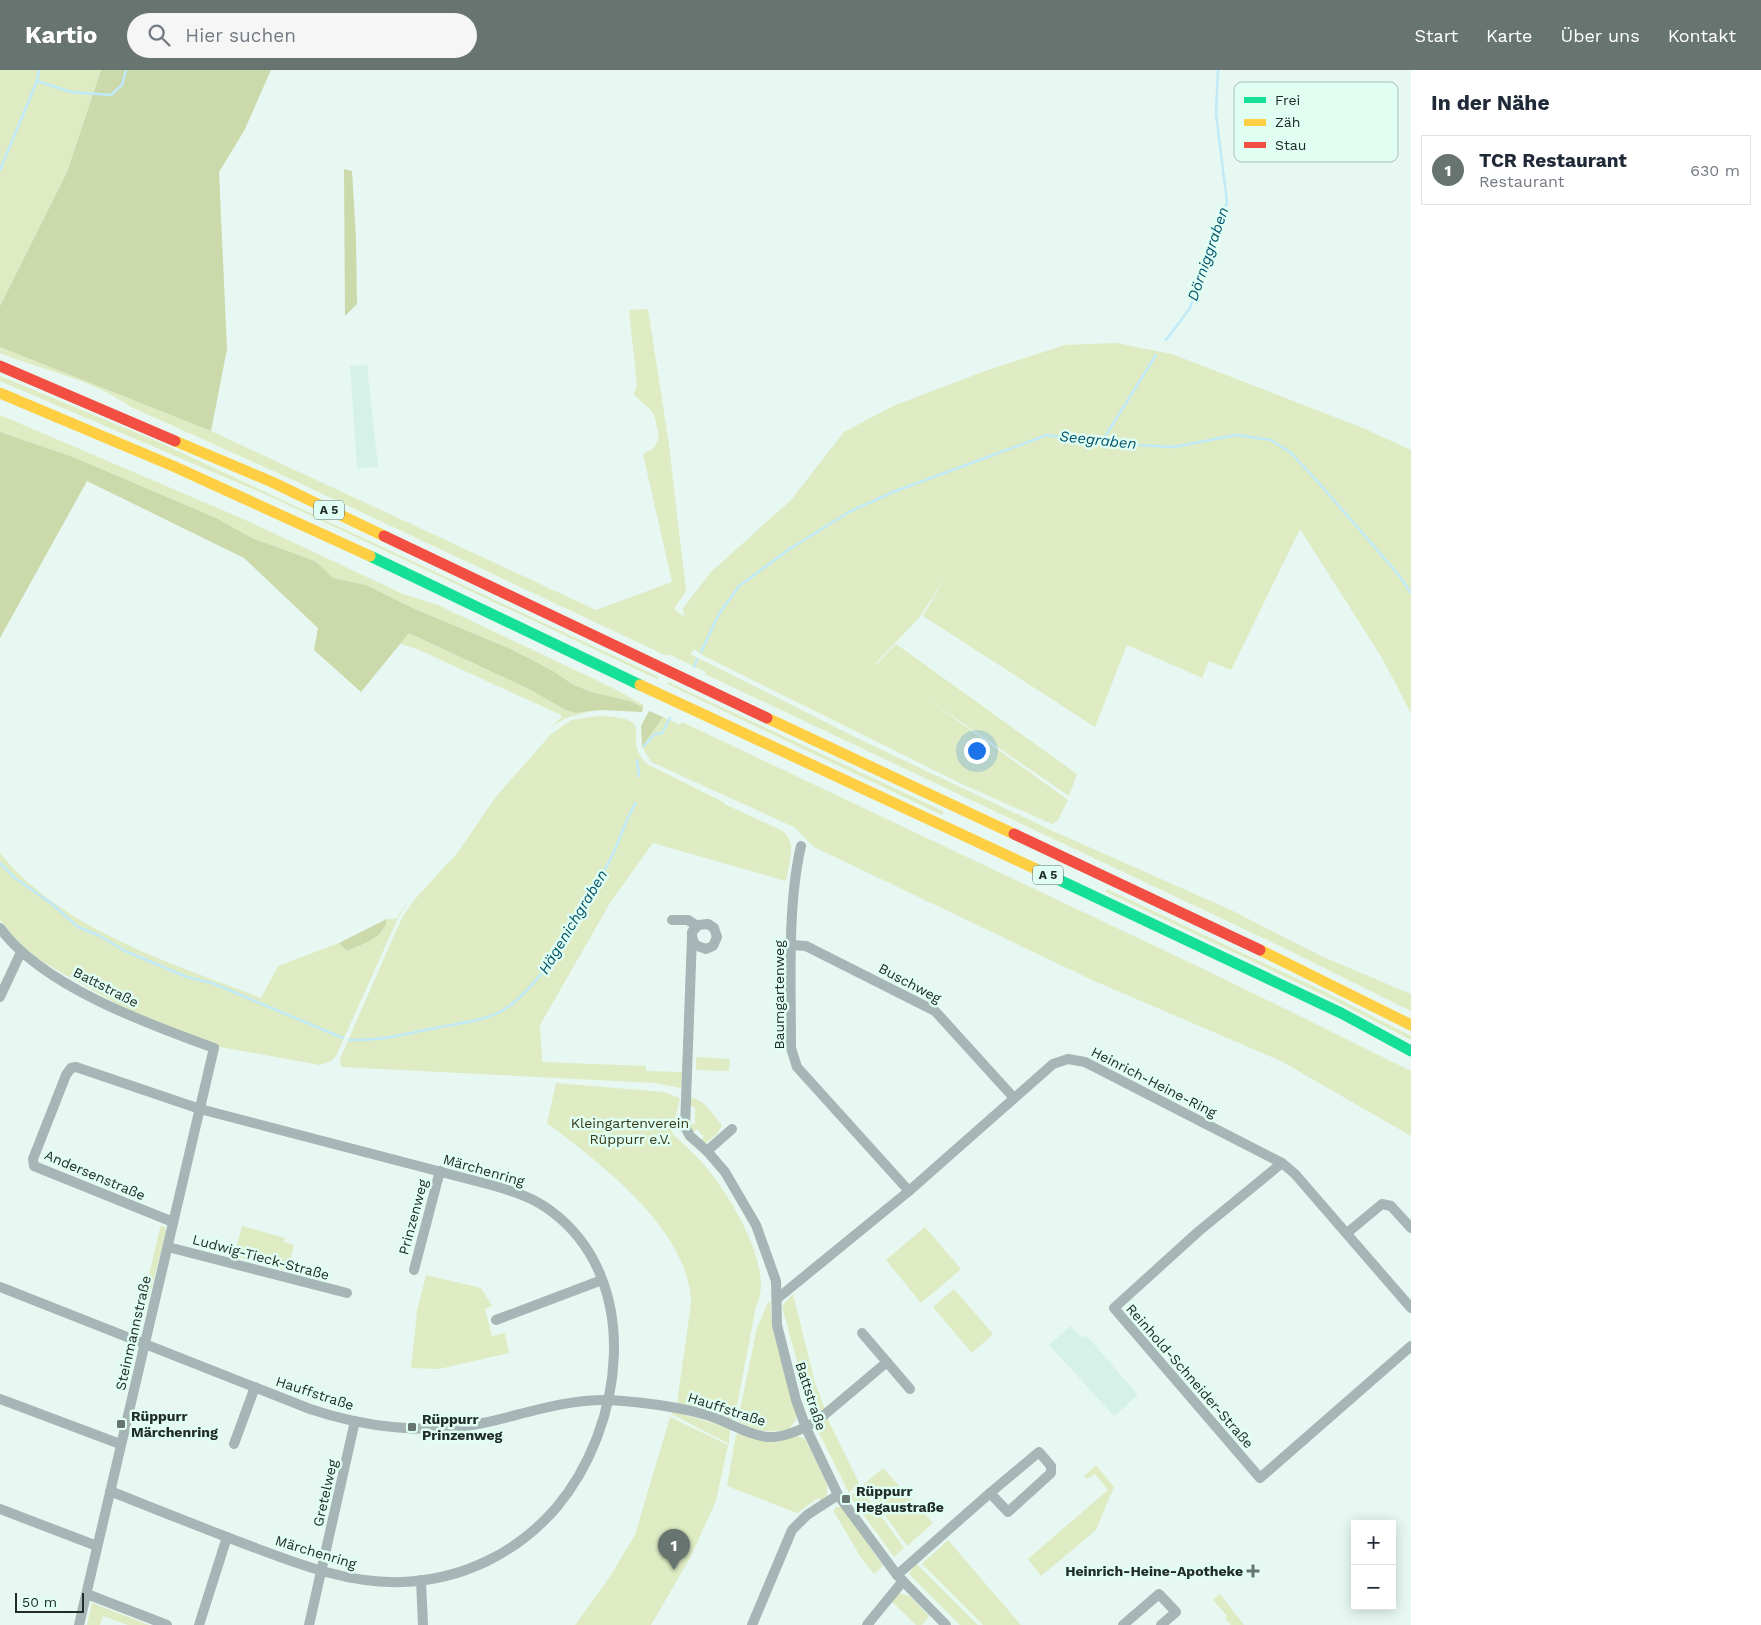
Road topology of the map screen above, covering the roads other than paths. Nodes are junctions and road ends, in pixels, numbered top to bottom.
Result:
1 (0, 366) edge
2 (0, 394) edge
3 (800, 846) dead end
4 (672, 920) dead end
5 (697, 926) junction
6 (0, 928) edge
7 (692, 937) junction
8 (792, 945) junction
9 (21, 952) junction
10 (0, 997) edge
11 (1411, 1025) edge
12 (214, 1048) joint
13 (1411, 1051) edge
14 (1014, 1098) junction
15 (200, 1109) junction
16 (732, 1129) dead end
17 (708, 1151) junction
18 (1282, 1163) junction
19 (440, 1171) junction
20 (909, 1191) junction
21 (173, 1222) junction
22 (1411, 1228) edge
23 (1347, 1233) junction
24 (168, 1247) junction
25 (414, 1270) dead end
26 (602, 1280) junction
27 (0, 1287) edge
28 (347, 1293) dead end
29 (778, 1298) junction
30 (1411, 1308) edge
31 (496, 1320) dead end
32 (862, 1333) dead end
33 (145, 1345) junction
34 (1411, 1346) edge
35 (887, 1362) junction
36 (255, 1387) junction
37 (910, 1389) dead end
38 (0, 1399) edge
39 (608, 1400) junction
40 (355, 1421) junction
41 (806, 1428) junction
42 (120, 1444) junction
43 (234, 1444) dead end
44 (110, 1492) junction
45 (990, 1493) junction
46 (838, 1495) junction
47 (0, 1509) edge
48 (227, 1537) junction
49 (97, 1546) junction
50 (322, 1571) junction
51 (900, 1578) junction
52 (421, 1580) junction
53 (87, 1594) junction
54 (79, 1625) edge
55 (167, 1625) edge
56 (199, 1625) edge
57 (309, 1625) edge
58 (423, 1625) edge
59 (752, 1625) edge
60 (867, 1625) edge
61 (946, 1625) edge
62 (1123, 1625) edge
63 (1161, 1625) edge

1 - 11 highway, A 5
2 - 13 highway, A 5
3 - 8 street, Baumgartenweg
4 - 5 street
5 - 7 street
5 - 7 street
6 - 9 street, Battstraße
7 - 17 street, Battstraße
8 - 14 street, Buschweg
8 - 20 street, Baumgartenweg
9 - 10 street
9 - 12 street, Battstraße
12 - 15 street, Steinmannstraße
14 - 18 street, Heinrich-Heine-Ring
14 - 20 street, Heinrich-Heine-Ring
15 - 19 street, Märchenring
15 - 21 street, Steinmannstraße
15 - 21 street, Andersenstraße
16 - 17 street
17 - 29 street, Battstraße
18 - 23 street, Heinrich-Heine-Ring
18 - 34 street, Reinhold-Schneider-Straße
19 - 25 street, Prinzenweg
19 - 26 street, Märchenring
20 - 29 street, Heinrich-Heine-Ring
21 - 24 street, Steinmannstraße
22 - 23 street
23 - 30 street, Heinrich-Heine-Ring
24 - 28 street, Ludwig-Tieck-Straße
24 - 33 street, Steinmannstraße
26 - 31 street
26 - 39 street, Märchenring
27 - 33 street, Hauffstraße
29 - 41 street, Battstraße
32 - 35 street
33 - 36 street, Hauffstraße
33 - 42 street, Steinmannstraße
35 - 37 street
35 - 41 street, Hauffstraße
36 - 40 street, Hauffstraße
36 - 43 street
38 - 42 street
39 - 40 street, Hauffstraße
39 - 41 street, Hauffstraße
39 - 52 street, Märchenring
40 - 50 street, Gretelweg
41 - 46 street, Battstraße
42 - 44 street, Steinmannstraße
44 - 48 street, Märchenring
44 - 49 street, Steinmannstraße
45 - 45 street
45 - 51 street
46 - 51 street, Battstraße
46 - 59 street
47 - 49 street
48 - 50 street, Märchenring
48 - 56 street
49 - 53 street, Steinmannstraße
50 - 52 street, Märchenring
50 - 57 street, Gretelweg
51 - 60 street
51 - 61 street, Battstraße
52 - 58 street
53 - 54 street, Steinmannstraße
53 - 55 street
62 - 63 street

